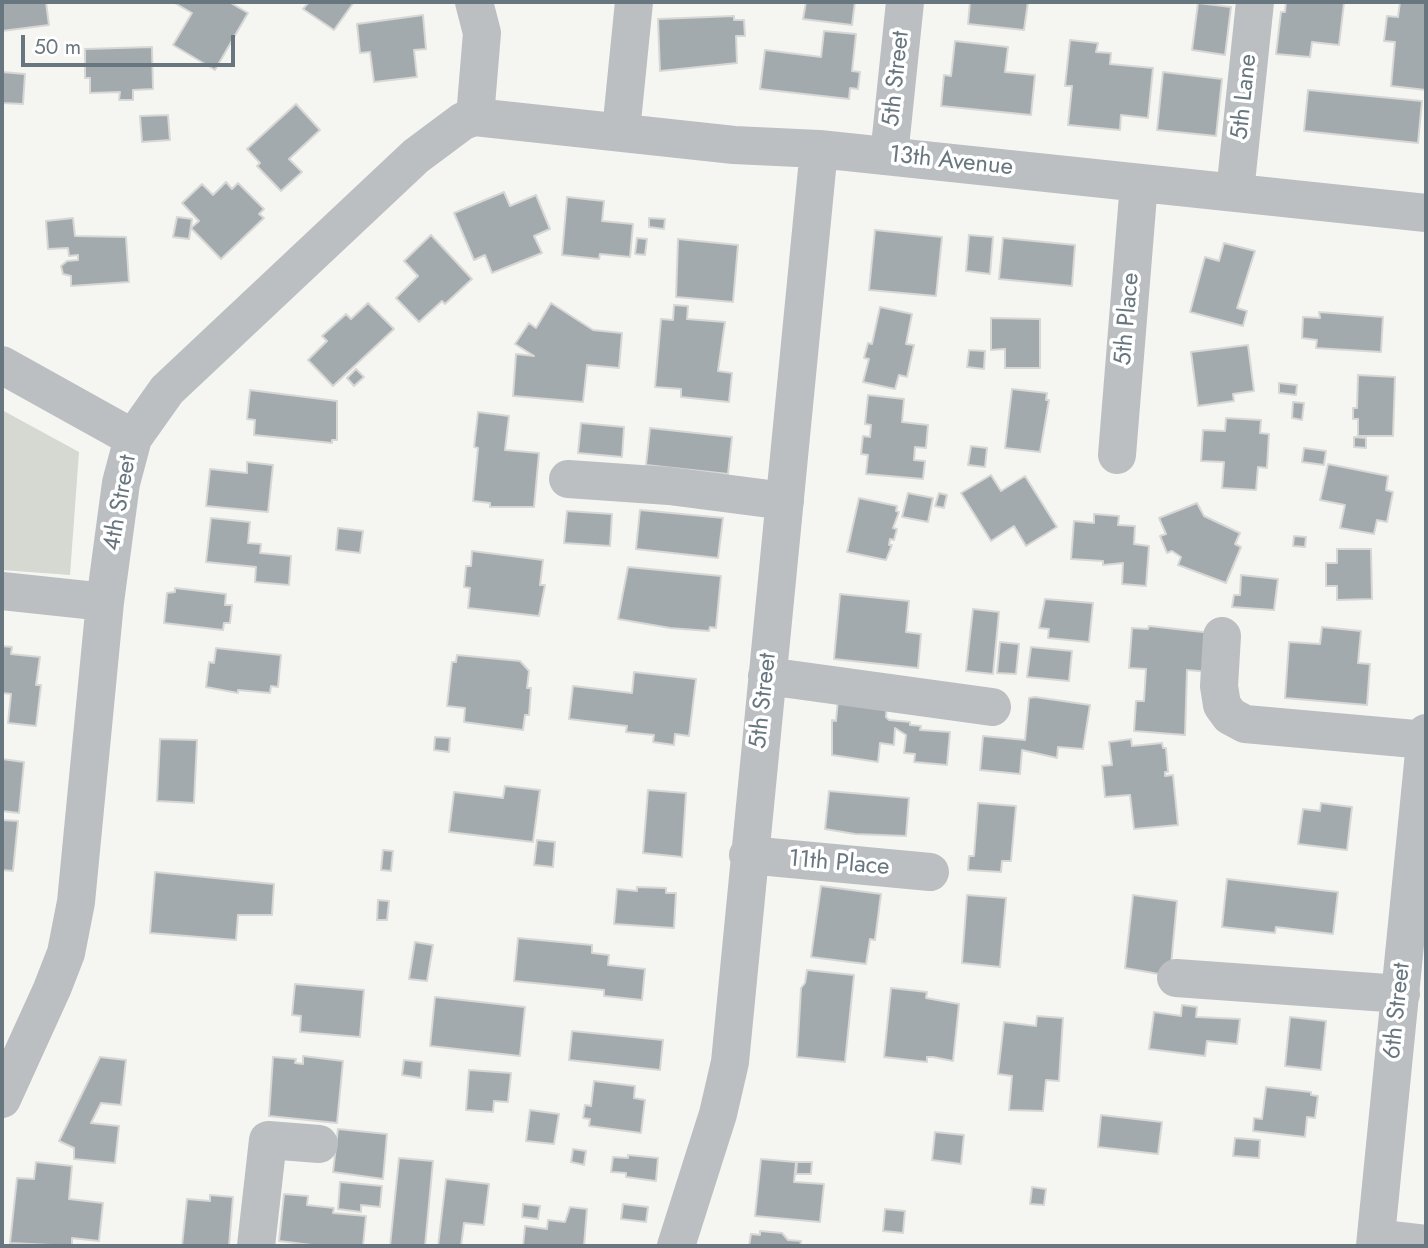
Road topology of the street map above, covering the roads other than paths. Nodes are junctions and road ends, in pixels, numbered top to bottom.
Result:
1 (474, 2) edge
2 (634, 2) edge
3 (905, 2) edge
4 (1255, 2) edge
5 (475, 117) junction
6 (621, 131) junction
7 (819, 149) junction
8 (889, 156) junction
9 (1139, 183) junction
10 (1235, 192) junction
11 (1426, 213) edge
12 (2, 365) edge
13 (133, 438) junction
14 (1117, 455) dead end
15 (568, 479) dead end
16 (785, 501) junction
17 (2, 591) edge
18 (105, 602) junction
19 (1222, 636) dead end
20 (767, 676) junction
21 (992, 707) dead end
22 (1426, 733) edge
23 (1426, 740) edge
24 (748, 855) junction
25 (930, 872) dead end
26 (1177, 978) dead end
27 (1401, 994) junction
28 (1411, 1041) edge
29 (2, 1099) edge
30 (319, 1144) dead end
31 (1375, 1242) edge
32 (1426, 1244) edge
33 (256, 1246) edge
34 (676, 1246) edge

1 - 5 street
2 - 6 street
3 - 8 street, 5th Street
4 - 10 street, 5th Lane
5 - 6 street, 13th Avenue
5 - 13 street, 4th Street
6 - 7 street, 13th Avenue
7 - 8 street, 13th Avenue
7 - 16 street, 5th Street
8 - 9 street, 13th Avenue
9 - 10 street, 13th Avenue
9 - 14 street, 5th Place
10 - 11 street, 13th Avenue
12 - 13 street
13 - 18 street, 4th Street
15 - 16 street
16 - 20 street, 5th Street
17 - 18 street
18 - 29 street, 4th Street
19 - 23 street
20 - 21 street
20 - 24 street, 5th Street
22 - 23 street, 6th Street
23 - 27 street, 6th Street
24 - 25 street, 11th Place
24 - 34 street, 5th Street
26 - 27 street
27 - 28 street, 6th Street
28 - 31 street, 6th Street
30 - 33 street
31 - 32 street

